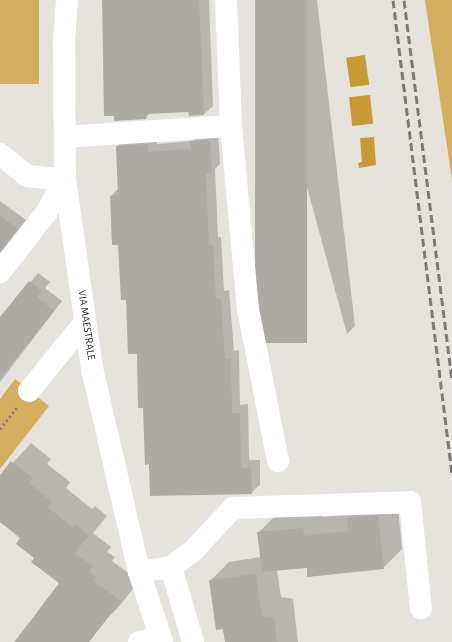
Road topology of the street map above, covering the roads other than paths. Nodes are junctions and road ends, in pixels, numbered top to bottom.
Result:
1 (67, 0) edge
2 (226, 0) edge
3 (231, 126) junction
4 (65, 137) junction
5 (0, 154) edge
6 (65, 179) junction
7 (0, 272) edge
8 (85, 322) junction
9 (29, 391) road end
10 (278, 461) dead end
11 (171, 567) junction
12 (139, 572) junction
13 (421, 608) dead end
14 (161, 640) edge
15 (139, 642) edge
16 (193, 642) edge

1 - 4 street, VIA MAESTRALE
2 - 3 street
3 - 4 street
3 - 10 street
4 - 6 street, VIA MAESTRALE
5 - 6 street
6 - 7 street
6 - 8 street, VIA MAESTRALE
8 - 9 street
8 - 12 street, VIA MAESTRALE
11 - 12 street
11 - 13 street
11 - 16 street
12 - 14 street, VIA MAESTRALE
14 - 15 street

